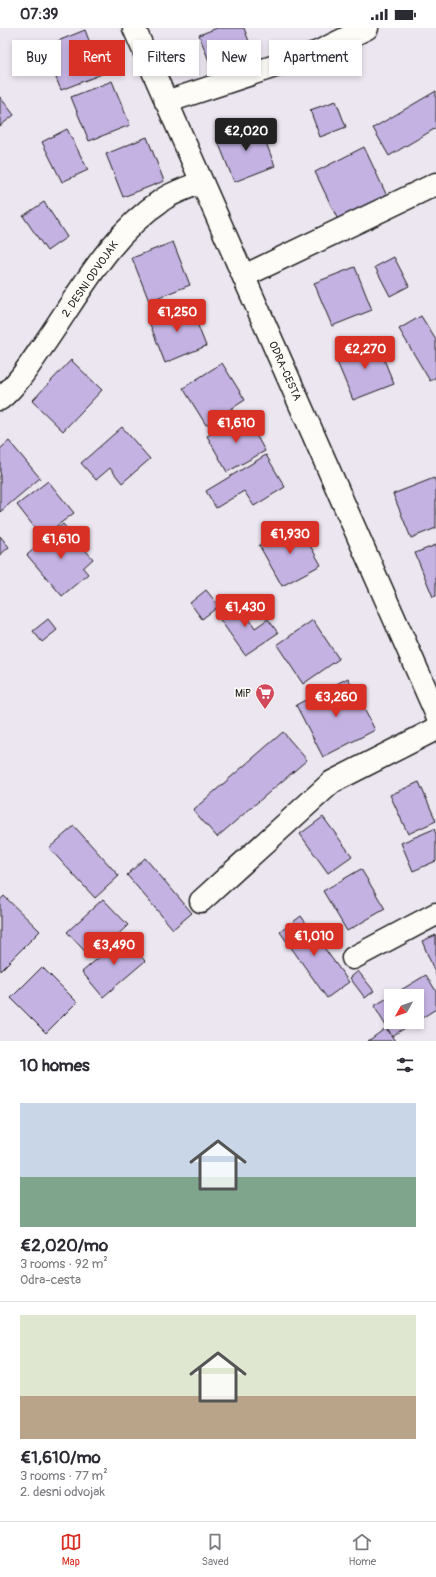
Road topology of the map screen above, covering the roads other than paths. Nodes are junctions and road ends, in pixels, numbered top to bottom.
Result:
1 (134, 28) edge
2 (367, 28) edge
3 (166, 102) junction
4 (201, 182) junction
5 (436, 184) edge
6 (244, 276) junction
7 (0, 399) edge
8 (436, 714) edge
9 (436, 730) edge
10 (201, 901) dead end
11 (436, 914) edge
12 (353, 958) dead end

1 - 3 main road, ODRA-CESTA
2 - 3 main road
3 - 4 main road, ODRA-CESTA
4 - 6 main road, ODRA-CESTA
4 - 7 main road, 2. DESNI ODVOJAK
5 - 6 main road
6 - 8 main road, ODRA-CESTA
9 - 10 main road
11 - 12 main road

